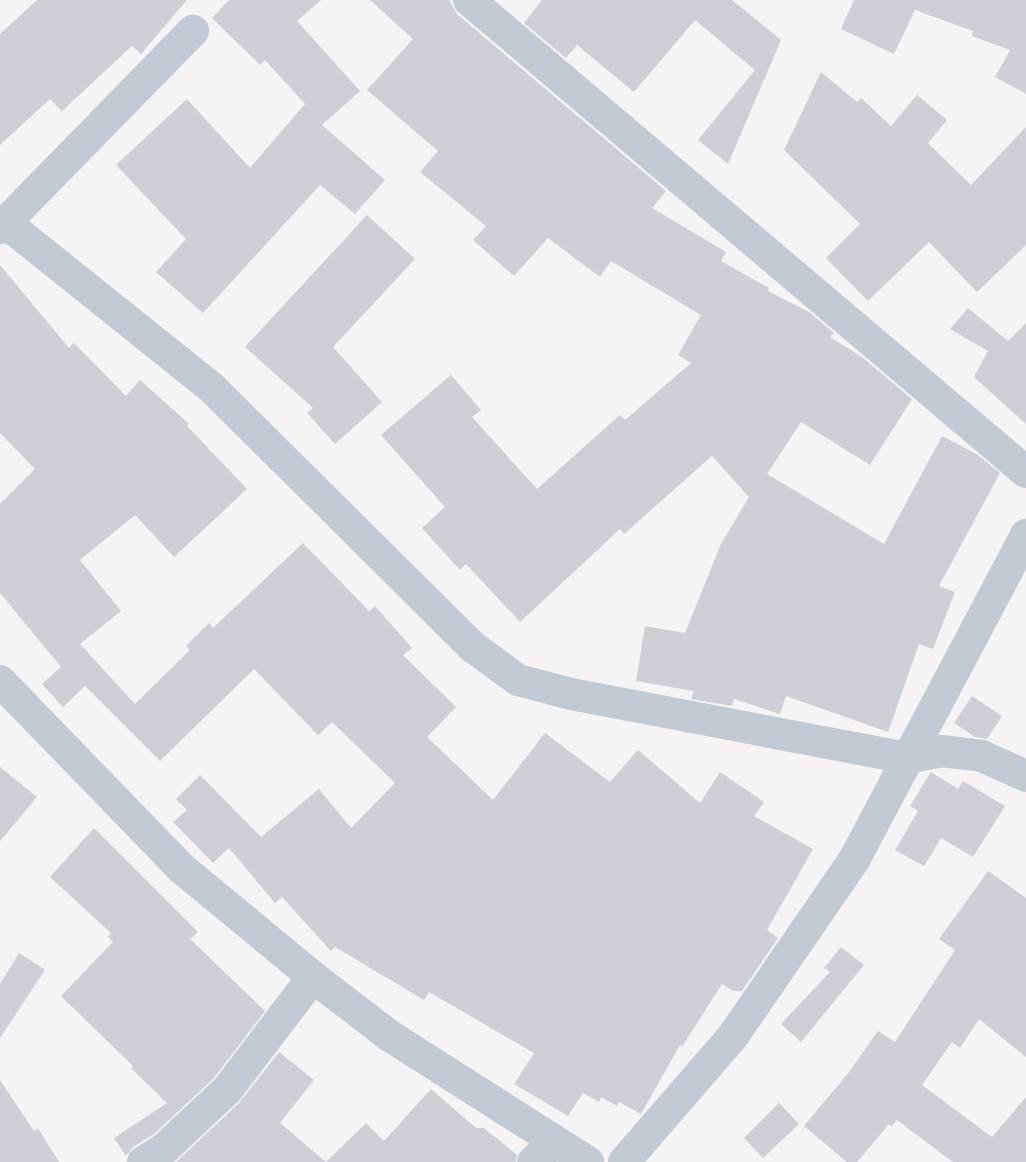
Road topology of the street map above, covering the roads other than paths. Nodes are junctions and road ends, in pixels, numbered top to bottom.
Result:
1 (469, 0) edge
2 (193, 31) dead end
3 (3, 225) edge
4 (1026, 472) edge
5 (1026, 535) edge
6 (0, 681) edge
7 (907, 758) junction
8 (1026, 776) edge
9 (313, 977) junction
10 (544, 1152) edge
11 (143, 1162) edge
12 (588, 1162) edge
13 (624, 1162) edge

1 - 4 street
2 - 3 street
3 - 7 street
5 - 7 street
6 - 9 street
7 - 8 street
7 - 13 street
9 - 10 street
9 - 11 street
10 - 12 street

